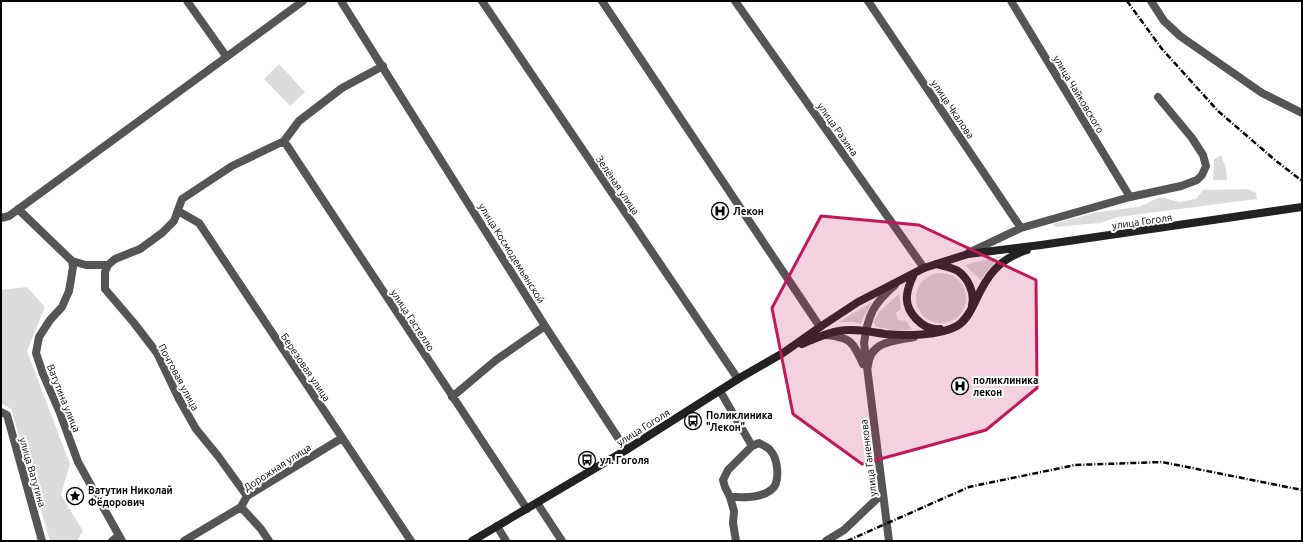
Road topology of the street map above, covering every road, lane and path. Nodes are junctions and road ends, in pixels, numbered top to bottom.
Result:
1 (187, 1) edge
2 (303, 1) edge
3 (341, 1) edge
4 (482, 1) edge
5 (735, 1) edge
6 (868, 1) edge
7 (1011, 1) edge
8 (1151, 1) edge
9 (605, 2) edge
10 (226, 56) junction
11 (383, 66) junction
12 (1158, 97) dead end
13 (1302, 113) edge
14 (284, 141) junction
15 (1130, 196) junction
16 (1302, 208) edge
17 (18, 209) junction
18 (178, 211) junction
19 (1, 218) edge
20 (1021, 228) junction
21 (1041, 245) junction
22 (968, 254) junction
23 (72, 261) junction
24 (935, 264) junction
25 (108, 265) junction
26 (924, 268) junction
27 (914, 274) junction
28 (900, 281) junction
29 (970, 312) junction
30 (545, 326) junction
31 (955, 327) junction
32 (821, 331) junction
33 (866, 331) junction
34 (935, 333) junction
35 (868, 373) junction
36 (738, 379) junction
37 (720, 391) junction
38 (452, 397) junction
39 (1, 412) edge
40 (342, 438) junction
41 (752, 446) junction
42 (626, 450) junction
43 (882, 494) junction
44 (247, 496) junction
45 (730, 497) junction
46 (537, 503) junction
47 (242, 507) junction
48 (527, 509) junction
49 (497, 526) junction
50 (117, 539) edge
51 (42, 541) edge
52 (184, 541) edge
53 (269, 541) edge
54 (411, 541) edge
55 (472, 541) edge
56 (506, 541) edge
57 (562, 541) edge
58 (736, 541) edge
59 (826, 541) edge
60 (889, 541) edge

1 - 10 street
2 - 10 street
3 - 11 street, улица Космодемьянской
4 - 36 street, Зелёная улица
5 - 26 street, улица Разина
6 - 20 street, улица Чкалова
7 - 15 street, улица Чайковского
8 - 13 street
9 - 32 street
10 - 17 street
11 - 14 street
11 - 30 street, улица Космодемьянской
12 - 15 street
14 - 18 street
14 - 38 street, улица Гастелло
15 - 20 street
16 - 21 main road, улица Гоголя
17 - 19 street
17 - 23 street
18 - 25 street
18 - 40 street, Березовая улица
20 - 22 street
21 - 22 main road
21 - 29 main road
22 - 24 main road
23 - 25 street
23 - 50 street, Ватутина улица
24 - 26 main road
24 - 29 main road
25 - 44 street, Почтовая улица
26 - 27 main road
27 - 28 main road
27 - 31 main road
28 - 32 main road
28 - 33 street
29 - 31 main road
30 - 38 street
30 - 42 street, улица Космодемьянской
31 - 34 main road
32 - 33 main road
32 - 35 street
32 - 36 main road, улица Гоголя
33 - 34 main road
33 - 35 street
34 - 35 street
35 - 43 street, улица Ганенкова
36 - 37 main road, улица Гоголя
37 - 41 street
37 - 42 main road, улица Гоголя
38 - 48 street, улица Гастелло
39 - 51 street, улица Ватутина
40 - 44 street, Дорожная улица
40 - 54 street, Березовая улица
41 - 45 street
41 - 45 street
42 - 46 main road, улица Гоголя
43 - 59 street
43 - 60 street, улица Ганенкова
44 - 47 street, Дорожная улица
45 - 58 street
46 - 48 main road, улица Гоголя
46 - 57 street
47 - 52 street
47 - 53 street
48 - 49 main road, улица Гоголя
49 - 55 main road, улица Гоголя
49 - 56 street

